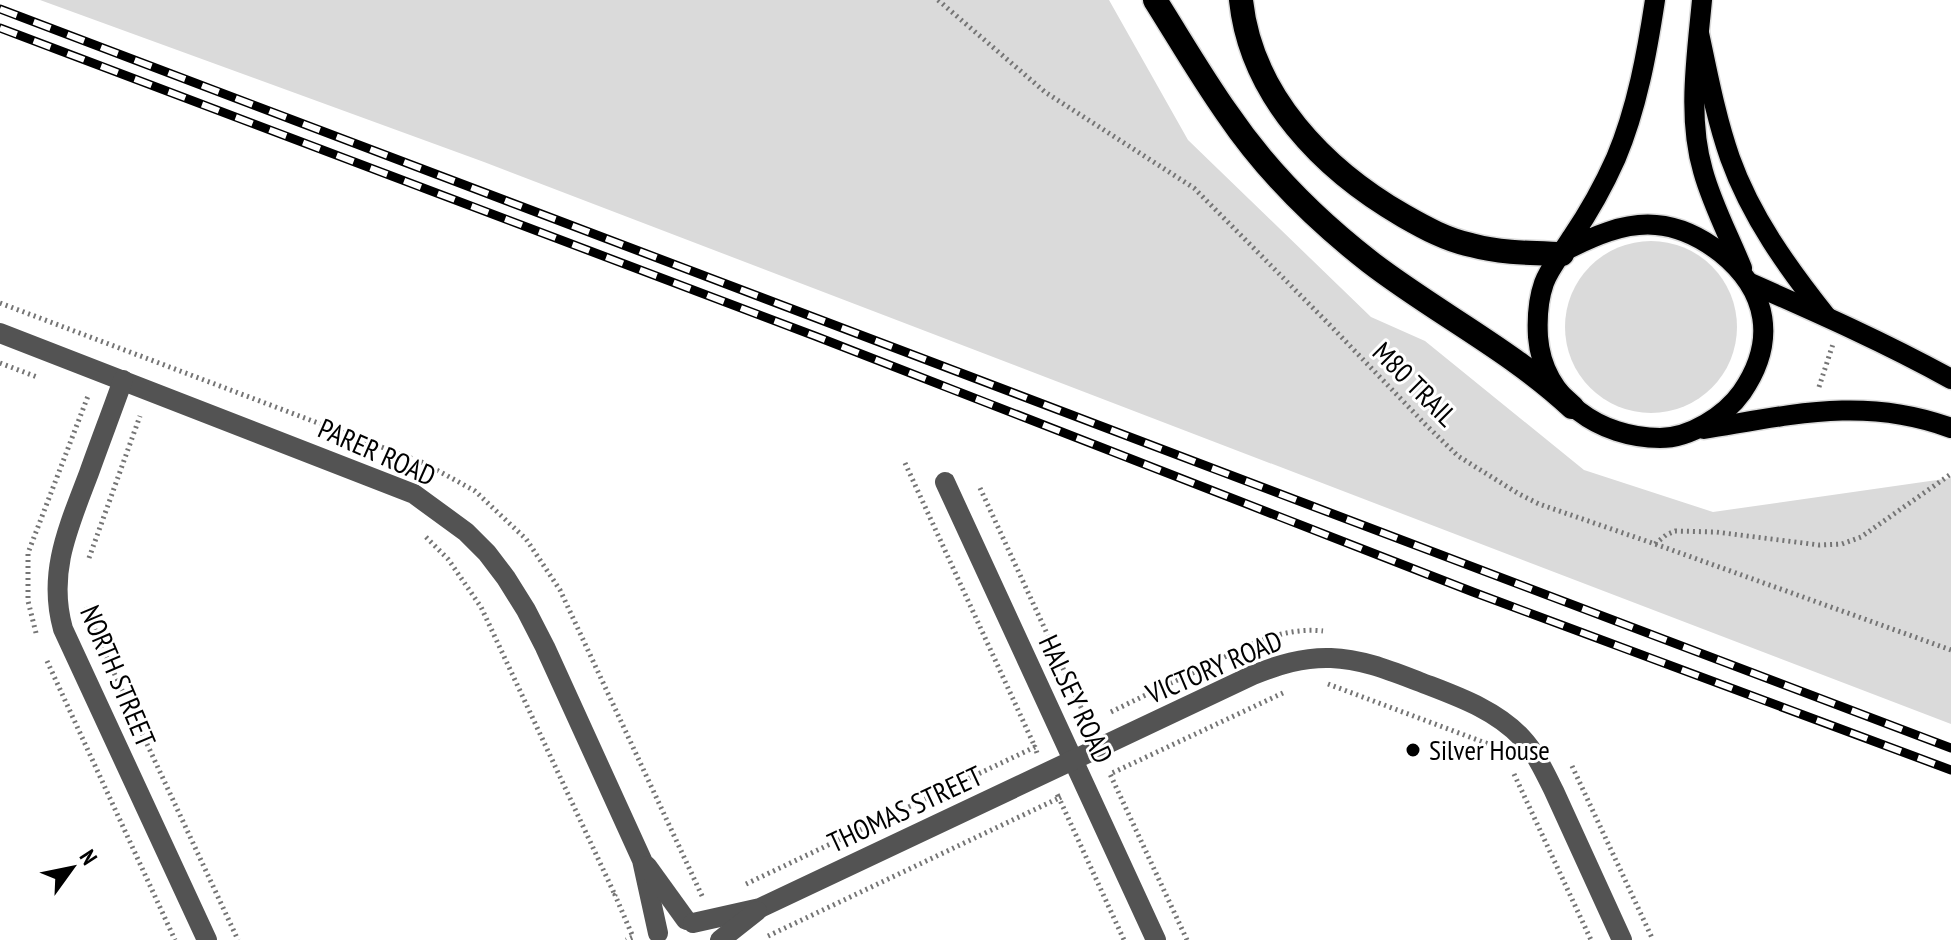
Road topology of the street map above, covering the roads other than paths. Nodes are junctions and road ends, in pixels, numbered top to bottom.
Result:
1 (1155, 0) edge
2 (1241, 0) edge
3 (1655, 0) edge
4 (1702, 0) edge
5 (1699, 33) junction
6 (1563, 252) junction
7 (1748, 280) junction
8 (1833, 319) junction
9 (0, 333) edge
10 (1951, 379) edge
11 (123, 380) junction
12 (1572, 407) junction
13 (1951, 428) edge
14 (1688, 432) junction
15 (945, 482) dead end
16 (1073, 761) junction
17 (642, 860) junction
18 (760, 908) junction
19 (695, 928) edge
20 (657, 937) edge
21 (207, 940) edge
22 (720, 940) edge
23 (1156, 940) edge
24 (1622, 940) edge

1 - 12 highway
2 - 6 highway
3 - 6 main road
4 - 5 main road
5 - 7 main road
5 - 8 main road
6 - 7 main road
6 - 12 main road
7 - 8 main road
7 - 14 main road
8 - 10 main road
9 - 11 street, PARER ROAD
11 - 17 street, PARER ROAD
11 - 21 street, NORTH STREET
12 - 14 main road
13 - 14 main road
15 - 16 street, HALSEY ROAD
16 - 18 street, THOMAS STREET
16 - 23 street, HALSEY ROAD
16 - 24 street, VICTORY ROAD
17 - 19 street, PARER ROAD
17 - 20 street, PARER ROAD
18 - 19 street, THOMAS STREET
18 - 22 street, THOMAS STREET
19 - 20 street, THOMAS STREET

